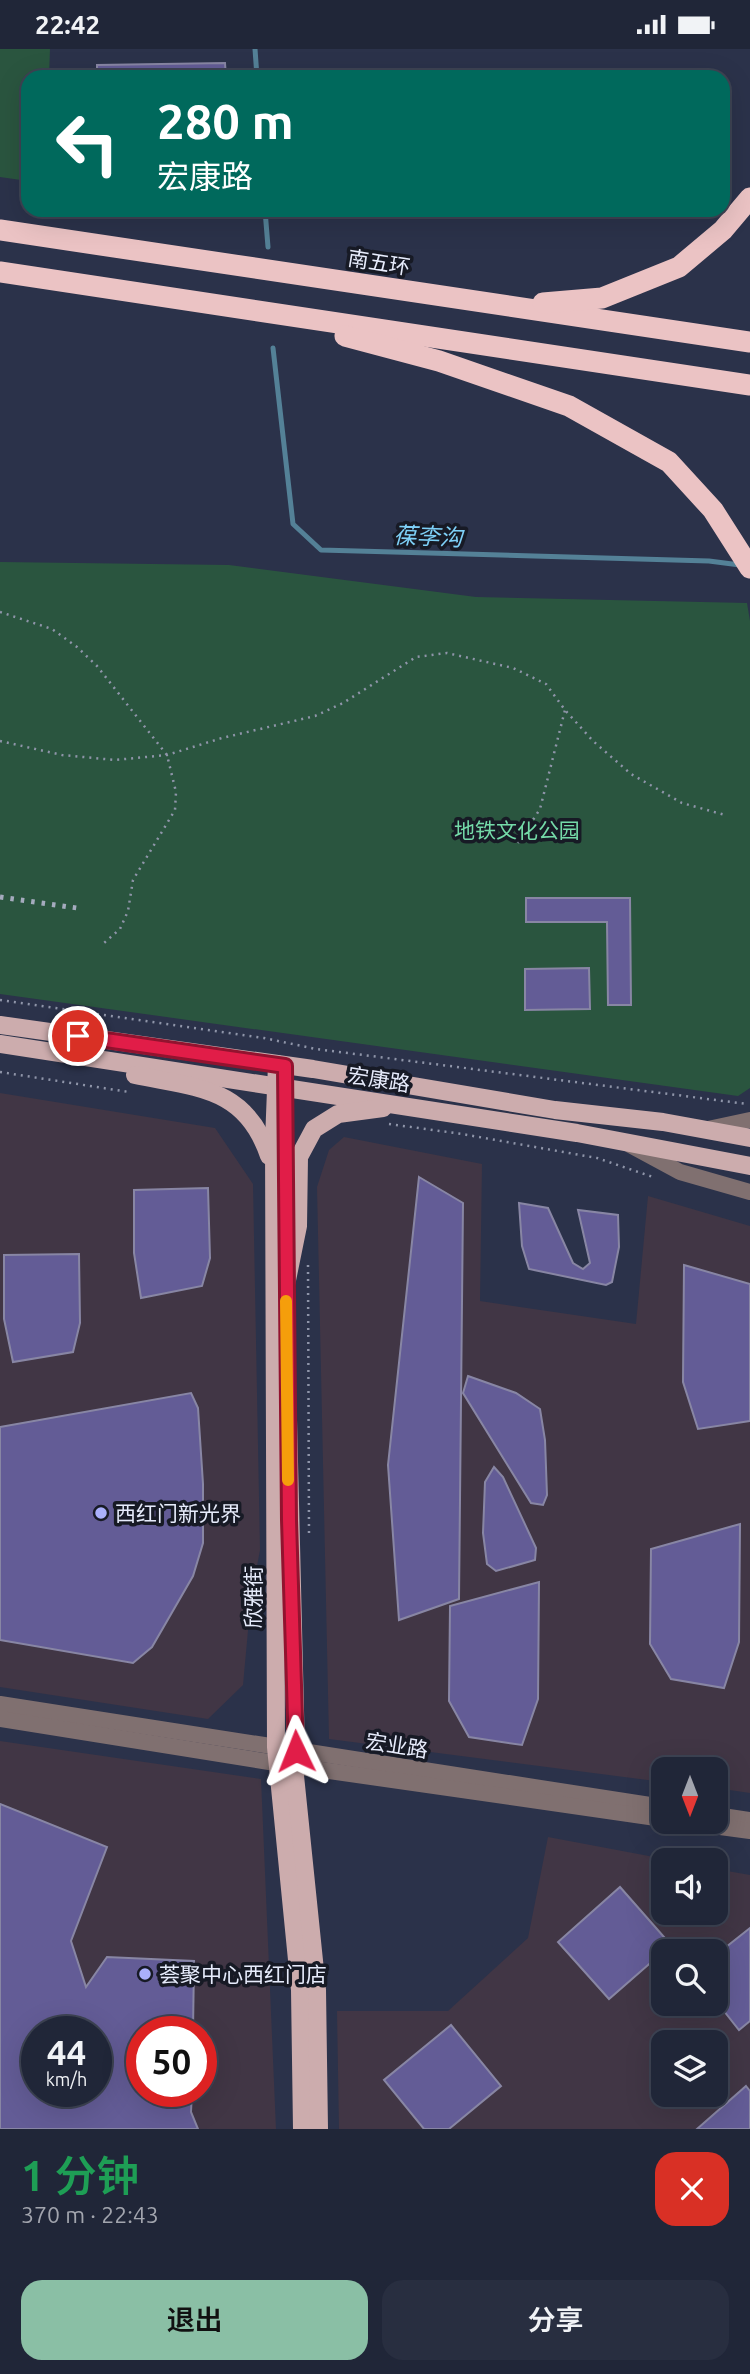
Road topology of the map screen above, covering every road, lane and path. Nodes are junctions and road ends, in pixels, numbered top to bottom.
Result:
1 (750, 198) edge
2 (0, 230) edge
3 (0, 272) edge
4 (506, 306) junction
5 (231, 307) junction
6 (750, 342) edge
7 (750, 385) edge
8 (750, 568) edge
9 (0, 612) edge
10 (565, 711) junction
11 (0, 741) edge
12 (167, 755) junction
13 (725, 815) dead end
14 (518, 843) dead end
15 (104, 943) dead end
16 (0, 1000) edge
17 (0, 1025) edge
18 (0, 1044) edge
19 (54, 1052) junction
20 (281, 1065) junction
21 (0, 1072) edge
22 (280, 1088) junction
23 (132, 1092) dead end
24 (750, 1104) edge
25 (403, 1106) junction
26 (750, 1120) edge
27 (383, 1123) dead end
28 (704, 1129) junction
29 (750, 1138) edge
30 (622, 1141) junction
31 (750, 1166) edge
32 (274, 1174) junction
33 (663, 1180) dead end
34 (750, 1192) edge
35 (308, 1259) dead end
36 (286, 1285) junction
37 (309, 1538) dead end
38 (0, 1704) edge
39 (0, 1719) edge
40 (286, 1757) junction
41 (651, 1805) edge
42 (651, 1817) edge
43 (728, 1817) edge
44 (750, 1820) edge
45 (728, 1828) edge
46 (750, 1831) edge
47 (302, 2129) edge
48 (319, 2129) edge

1 - 4 highway
2 - 4 highway, 南五环
3 - 5 highway
4 - 6 highway, 南五环
5 - 7 highway
5 - 8 highway
9 - 12 path
10 - 12 path
10 - 13 path
10 - 14 path
11 - 12 path
12 - 15 path
16 - 24 path, 宏康路
17 - 20 main road, 宏康路
18 - 19 main road, 宏康路
19 - 22 main road, 宏康路
19 - 32 main road
20 - 22 main road, 欣雅街
20 - 28 main road, 宏康路
21 - 23 path
22 - 25 main road, 宏康路
22 - 32 main road, 欣雅街
22 - 36 main road, 欣雅街
25 - 30 main road, 宏康路
25 - 36 main road
26 - 28 street
27 - 33 path, 宏康路
28 - 29 main road, 宏康路
30 - 31 main road, 宏康路
30 - 34 street
32 - 40 main road, 欣雅街
35 - 37 path
36 - 40 main road, 欣雅街
38 - 40 street, 宏业路
39 - 40 street, 宏业路
40 - 41 street, 宏业路
40 - 42 street, 宏业路
40 - 47 main road, 欣雅街
40 - 48 main road, 欣雅街
43 - 44 street
45 - 46 street

